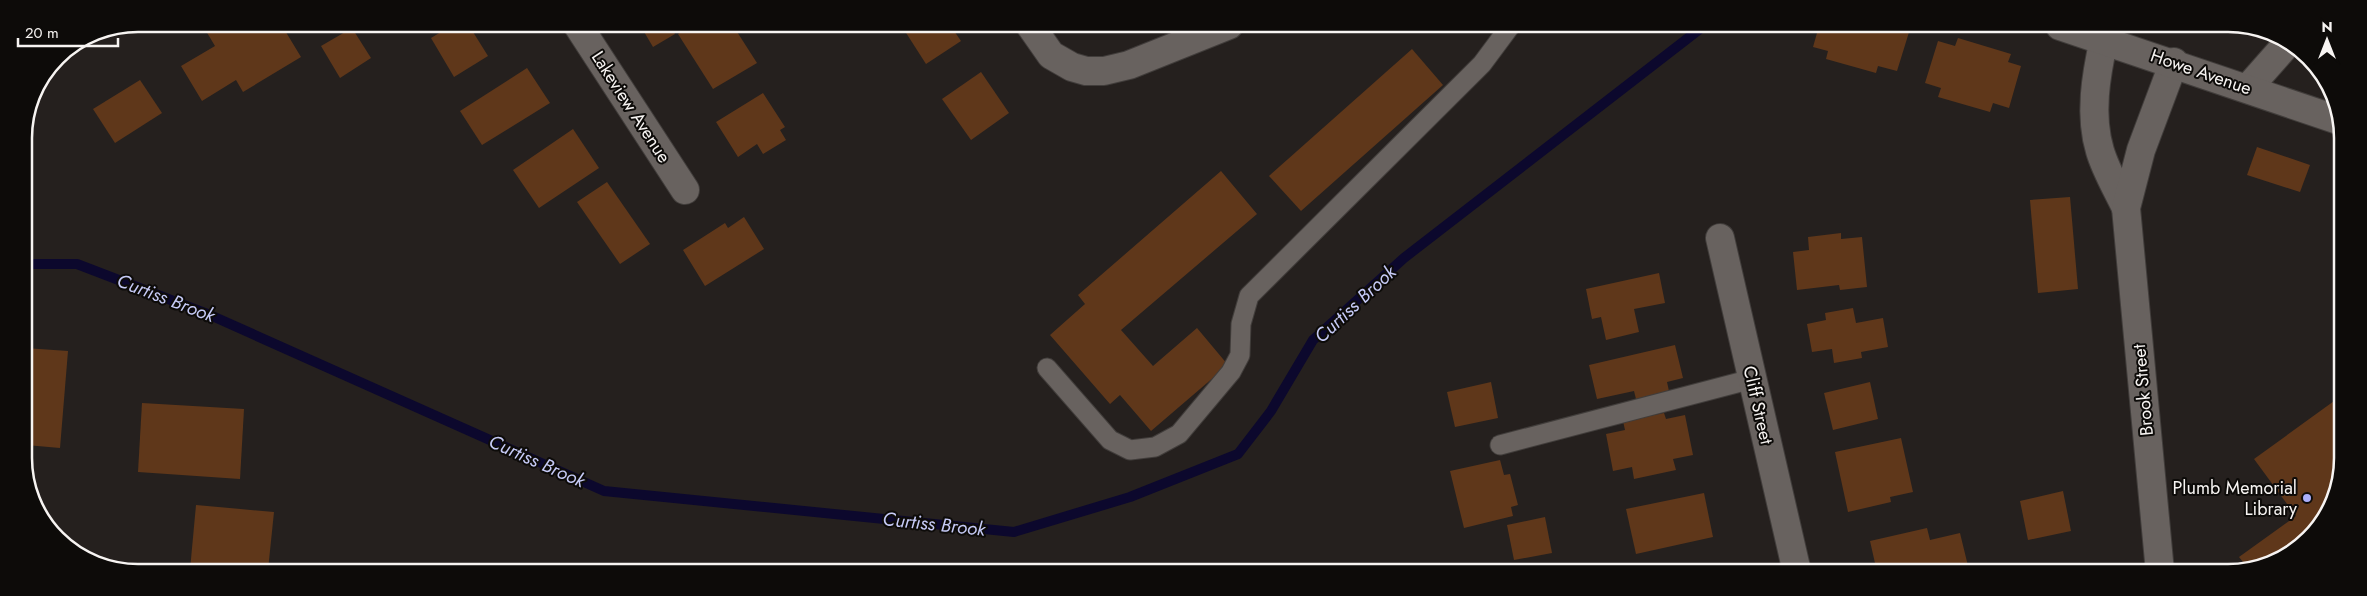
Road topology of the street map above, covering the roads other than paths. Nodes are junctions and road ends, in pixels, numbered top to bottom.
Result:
1 (582, 32) edge
2 (1035, 32) edge
3 (1212, 32) edge
4 (1506, 32) edge
5 (2080, 32) edge
6 (2104, 39) junction
7 (2283, 48) edge
8 (2174, 62) junction
9 (2248, 88) junction
10 (2332, 118) edge
11 (685, 190) dead end
12 (2126, 208) junction
13 (1720, 238) dead end
14 (1047, 368) dead end
15 (1752, 379) junction
16 (1500, 445) dead end
17 (1795, 563) edge
18 (2159, 563) edge

1 - 11 street, Lakeview Avenue
2 - 3 street
4 - 14 lane
5 - 6 street, Howe Avenue
6 - 8 street, Howe Avenue
6 - 12 street, Brook Street
7 - 9 street
8 - 9 street, Howe Avenue
8 - 12 street, Brook Street
9 - 10 street, Howe Avenue
12 - 18 street, Brook Street
13 - 15 street, Cliff Street
15 - 16 lane
15 - 17 street, Cliff Street

